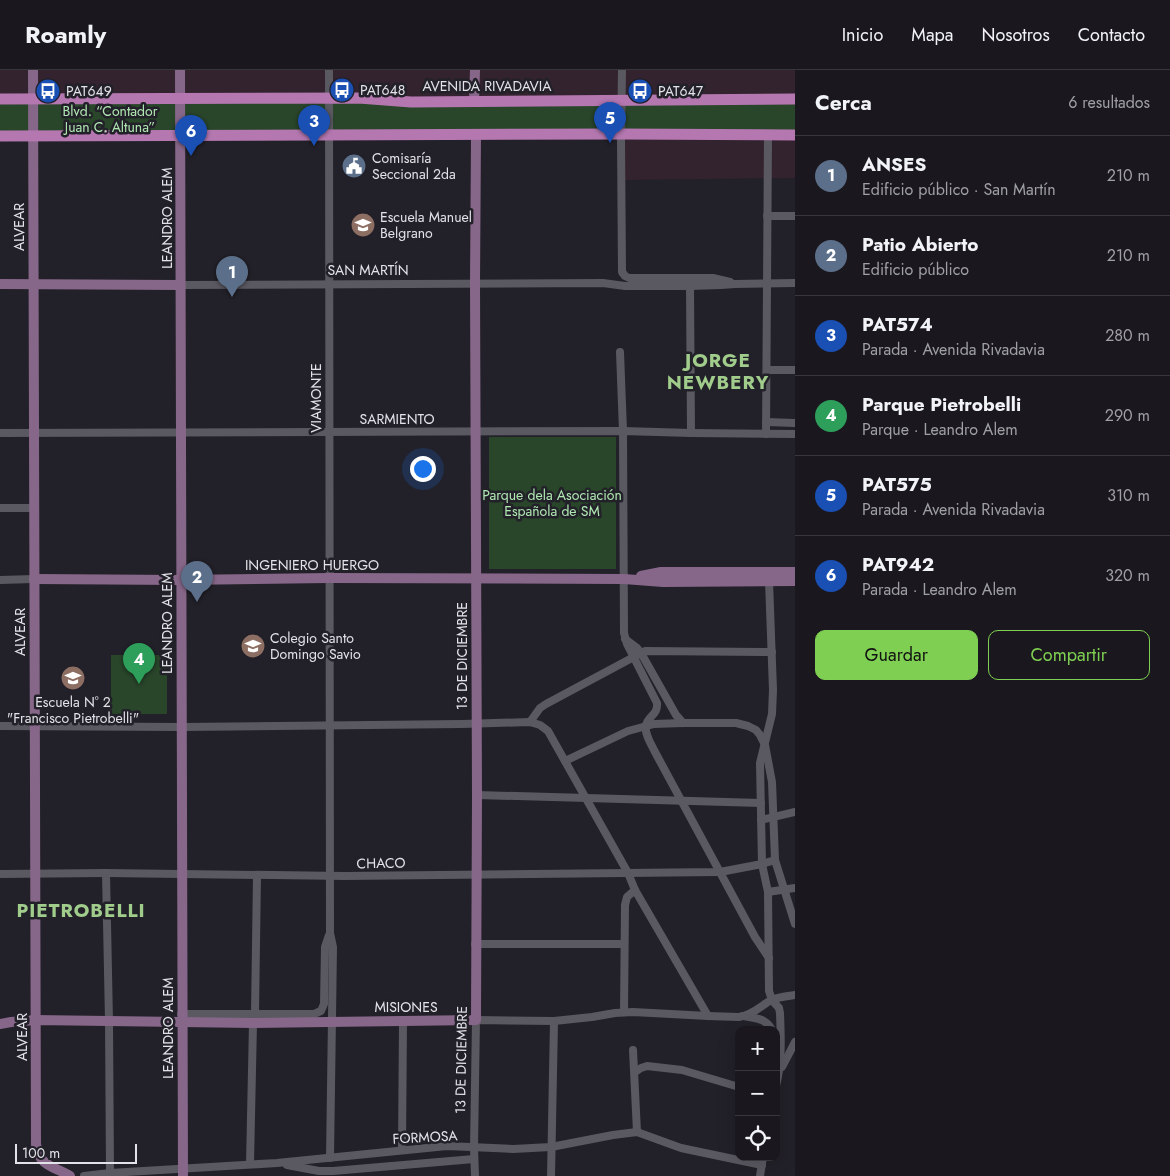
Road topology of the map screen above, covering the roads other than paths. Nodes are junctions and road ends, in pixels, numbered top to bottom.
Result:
1 (33, 70) edge
2 (180, 70) edge
3 (329, 70) edge
4 (475, 70) edge
5 (622, 70) edge
6 (0, 98) edge
7 (33, 98) junction
8 (180, 98) junction
9 (328, 98) junction
10 (795, 99) edge
11 (622, 100) junction
12 (474, 102) junction
13 (621, 134) junction
14 (476, 135) junction
15 (768, 135) junction
16 (795, 135) edge
17 (0, 136) edge
18 (33, 136) junction
19 (180, 136) junction
20 (328, 136) junction
21 (768, 216) junction
22 (795, 216) edge
23 (767, 283) junction
24 (795, 283) edge
25 (0, 284) edge
26 (32, 284) junction
27 (329, 284) junction
28 (475, 284) junction
29 (736, 284) junction
30 (180, 285) junction
31 (690, 286) junction
32 (620, 352) dead end
33 (767, 370) junction
34 (795, 370) edge
35 (766, 422) junction
36 (795, 423) edge
37 (475, 431) junction
38 (623, 431) junction
39 (329, 432) junction
40 (0, 433) edge
41 (33, 433) junction
42 (181, 433) junction
43 (691, 433) junction
44 (766, 434) junction
45 (795, 434) edge
46 (0, 508) edge
47 (34, 508) junction
48 (795, 572) edge
49 (330, 578) junction
50 (34, 579) junction
51 (476, 579) junction
52 (624, 579) junction
53 (0, 580) edge
54 (181, 580) junction
55 (769, 581) junction
56 (795, 581) edge
57 (772, 652) junction
58 (637, 654) junction
59 (530, 722) junction
60 (476, 723) junction
61 (683, 723) junction
62 (0, 726) edge
63 (34, 726) junction
64 (329, 726) junction
65 (181, 727) junction
66 (645, 727) junction
67 (764, 745) junction
68 (565, 761) junction
69 (476, 795) junction
70 (586, 798) junction
71 (682, 801) junction
72 (761, 803) junction
73 (795, 812) edge
74 (774, 816) junction
75 (761, 820) junction
76 (775, 860) junction
77 (762, 864) junction
78 (720, 872) junction
79 (35, 873) junction
80 (106, 873) junction
81 (628, 873) junction
82 (0, 874) edge
83 (181, 874) junction
84 (476, 874) junction
85 (257, 875) junction
86 (330, 876) junction
87 (795, 888) edge
88 (785, 889) junction
89 (635, 890) junction
90 (768, 892) junction
91 (795, 924) edge
92 (330, 933) junction
93 (475, 944) junction
94 (624, 944) junction
95 (769, 958) junction
96 (795, 994) edge
97 (772, 1000) junction
98 (624, 1012) junction
99 (708, 1016) junction
100 (743, 1016) junction
101 (182, 1018) junction
102 (254, 1018) junction
103 (35, 1020) junction
104 (403, 1020) junction
105 (476, 1020) junction
106 (110, 1021) junction
107 (332, 1021) junction
108 (554, 1021) junction
109 (0, 1023) edge
110 (770, 1026) edge
111 (795, 1042) edge
112 (781, 1048) joint
113 (633, 1050) dead end
114 (780, 1071) joint
115 (635, 1072) junction
116 (735, 1086) edge
117 (637, 1132) junction
118 (552, 1146) junction
119 (474, 1148) junction
120 (402, 1150) junction
121 (735, 1157) edge
122 (330, 1158) junction
123 (474, 1159) junction
124 (762, 1161) edge
125 (278, 1163) junction
126 (250, 1164) junction
127 (182, 1172) edge
128 (110, 1173) junction
129 (70, 1176) edge
130 (84, 1176) edge
131 (475, 1176) edge
132 (551, 1176) edge
133 (760, 1176) edge

1 - 7 main road, ALVEAR
2 - 8 main road, LEANDRO ALEM
3 - 9 street, VIAMONTE
4 - 12 main road
5 - 11 street
6 - 7 main road, AVENIDA RIVADAVIA
7 - 8 main road, AVENIDA RIVADAVIA
7 - 18 main road, ALVEAR
8 - 9 main road, AVENIDA RIVADAVIA
8 - 19 main road, LEANDRO ALEM
9 - 12 main road, AVENIDA RIVADAVIA
9 - 20 street, VIAMONTE
10 - 11 main road, AVENIDA RIVADAVIA
11 - 12 main road, AVENIDA RIVADAVIA
11 - 13 street
13 - 14 main road
13 - 15 main road
13 - 29 street, SAN MARTÍN
14 - 20 main road
14 - 28 main road, 13 DE DICIEMBRE
15 - 16 main road
15 - 21 street
17 - 18 main road
18 - 19 main road
18 - 26 main road, ALVEAR
19 - 20 main road
19 - 30 main road, LEANDRO ALEM
20 - 27 street, VIAMONTE
21 - 22 street
21 - 23 street
23 - 24 street, SAN MARTÍN
23 - 29 street, SAN MARTÍN
23 - 33 street
25 - 26 main road, SAN MARTÍN
26 - 30 main road, SAN MARTÍN
26 - 41 main road, ALVEAR
27 - 28 street, SAN MARTÍN
27 - 30 street, SAN MARTÍN
27 - 39 street, VIAMONTE
28 - 31 street, SAN MARTÍN
28 - 37 main road, 13 DE DICIEMBRE
29 - 31 street, SAN MARTÍN
30 - 42 main road, LEANDRO ALEM
31 - 43 street
32 - 38 street
33 - 34 street
33 - 35 street
35 - 36 street
35 - 44 street
37 - 38 street, SARMIENTO
37 - 39 street, SARMIENTO
37 - 51 main road, 13 DE DICIEMBRE
38 - 43 street, SARMIENTO
38 - 52 street
39 - 42 street, SARMIENTO
39 - 49 street, VIAMONTE
40 - 41 street, SARMIENTO
41 - 42 street, SARMIENTO
41 - 47 main road, ALVEAR
42 - 54 main road, LEANDRO ALEM
43 - 44 street, SARMIENTO
44 - 45 street, SARMIENTO
46 - 47 street
47 - 50 main road, ALVEAR
48 - 52 main road, INGENIERO HUERGO
49 - 51 main road, INGENIERO HUERGO
49 - 54 main road, INGENIERO HUERGO
49 - 64 street, VIAMONTE
50 - 53 street, INGENIERO HUERGO
50 - 54 main road, INGENIERO HUERGO
50 - 63 main road, ALVEAR
51 - 52 main road, INGENIERO HUERGO
51 - 60 main road, 13 DE DICIEMBRE
52 - 55 main road, INGENIERO HUERGO
52 - 58 street
54 - 65 main road, LEANDRO ALEM
55 - 56 main road, INGENIERO HUERGO
55 - 57 street
57 - 58 street
57 - 67 street
58 - 59 street
58 - 61 street
58 - 66 street
59 - 60 street
59 - 68 street
60 - 64 street
60 - 69 main road, 13 DE DICIEMBRE
61 - 66 street
61 - 67 street
62 - 63 street
63 - 65 street
63 - 79 main road, ALVEAR
64 - 65 street
64 - 86 street, VIAMONTE
65 - 83 main road, LEANDRO ALEM
66 - 68 street
66 - 71 street
67 - 72 street
67 - 74 street
68 - 70 street
69 - 70 street
69 - 84 main road, 13 DE DICIEMBRE
70 - 71 street
70 - 81 street
71 - 72 street
71 - 78 street
72 - 75 street
73 - 74 street
74 - 75 street
74 - 76 street
75 - 77 street
76 - 77 street, CHACO
76 - 88 street
77 - 78 street, CHACO
77 - 90 street
78 - 81 street, CHACO
78 - 95 street
79 - 80 street, CHACO
79 - 82 street, CHACO
79 - 103 main road, ALVEAR
80 - 83 street, CHACO
80 - 106 street
81 - 84 street, CHACO
81 - 89 street
83 - 85 street, CHACO
83 - 101 main road, LEANDRO ALEM
84 - 86 street, CHACO
84 - 93 main road, 13 DE DICIEMBRE
85 - 86 street, CHACO
85 - 102 street
86 - 92 street
87 - 88 street
88 - 90 street
88 - 91 street
89 - 94 street
89 - 99 street
90 - 95 street
92 - 102 street, MISIONES
92 - 107 street
93 - 94 street
93 - 105 main road, 13 DE DICIEMBRE
94 - 98 street
95 - 97 street
96 - 97 street, MISIONES
97 - 100 street, MISIONES
97 - 112 street
98 - 99 street, MISIONES
98 - 108 street, MISIONES
99 - 100 street, MISIONES
100 - 110 street
101 - 102 main road, MISIONES
101 - 106 main road, MISIONES
101 - 127 main road, LEANDRO ALEM
102 - 107 main road, MISIONES
102 - 126 street
103 - 106 main road, MISIONES
103 - 109 main road, MISIONES
103 - 129 main road, ALVEAR
104 - 105 main road, MISIONES
104 - 107 main road, MISIONES
104 - 120 street
105 - 108 street, MISIONES
105 - 119 street, 13 DE DICIEMBRE
106 - 128 street
107 - 122 street
108 - 118 street
111 - 114 street
112 - 114 street
113 - 115 street
115 - 116 street
115 - 117 street
117 - 118 street, FORMOSA
117 - 121 street, FORMOSA
118 - 119 street, FORMOSA
118 - 132 street
119 - 120 street, FORMOSA
119 - 123 street, 13 DE DICIEMBRE
120 - 122 street, FORMOSA
122 - 125 street, FORMOSA
123 - 125 street
123 - 131 street, 13 DE DICIEMBRE
124 - 133 street
125 - 126 street, FORMOSA
126 - 127 street, FORMOSA
127 - 128 street, FORMOSA
128 - 130 street, FORMOSA

